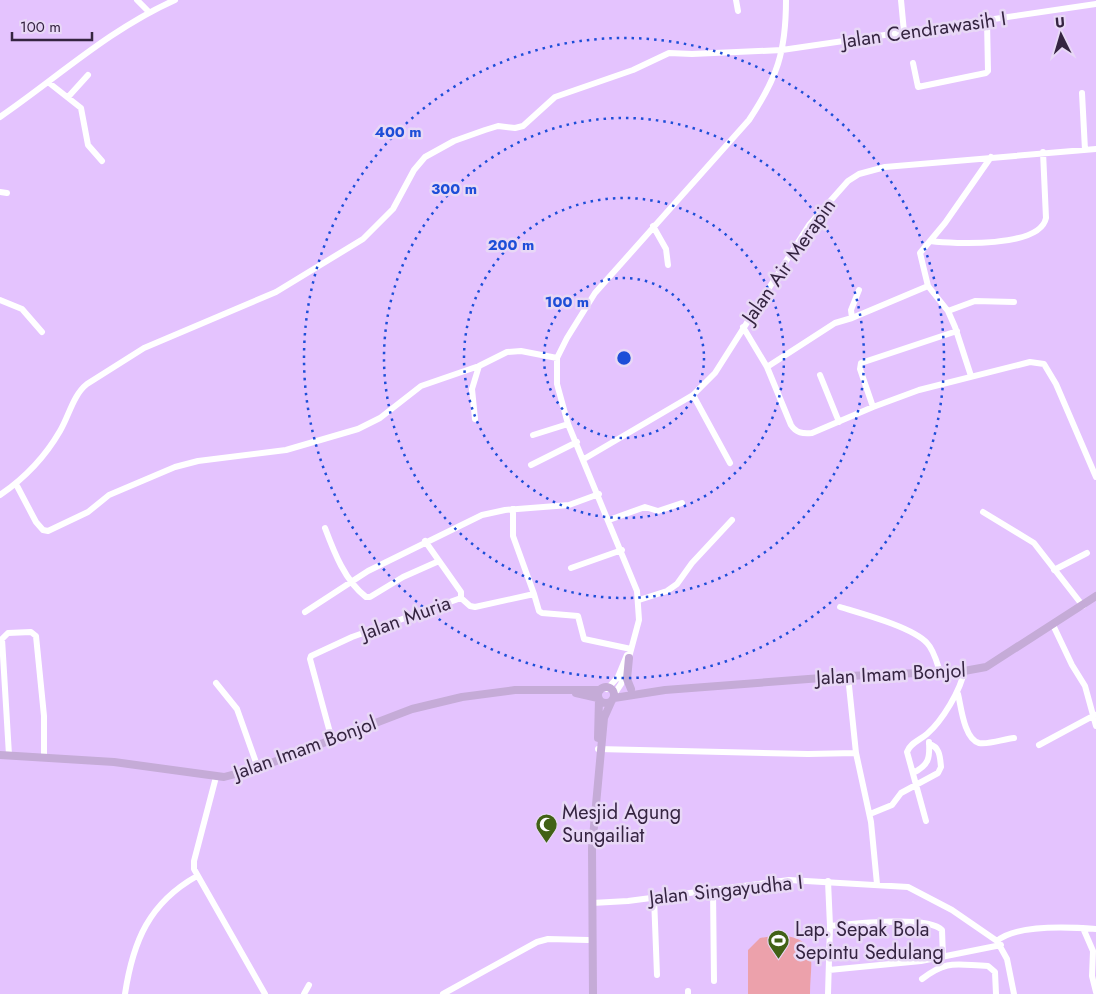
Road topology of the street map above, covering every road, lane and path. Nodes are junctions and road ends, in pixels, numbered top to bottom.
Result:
1 (138, 0) edge
2 (175, 0) edge
3 (736, 0) edge
4 (786, 0) edge
5 (902, 0) edge
6 (1096, 4) edge
7 (738, 11) dead end
8 (149, 12) junction
9 (987, 21) junction
10 (904, 32) junction
11 (782, 50) junction
12 (913, 63) dead end
13 (88, 75) dead end
14 (48, 82) junction
15 (1082, 93) dead end
16 (69, 96) junction
17 (0, 117) edge
18 (1096, 149) edge
19 (1085, 150) junction
20 (1043, 152) junction
21 (991, 157) junction
22 (102, 161) dead end
23 (653, 226) junction
24 (930, 241) junction
25 (668, 265) dead end
26 (928, 286) junction
27 (859, 290) dead end
28 (0, 300) edge
29 (1014, 302) dead end
30 (948, 311) junction
31 (852, 318) junction
32 (743, 326) junction
33 (957, 331) junction
34 (42, 332) dead end
35 (557, 358) junction
36 (479, 366) junction
37 (767, 367) junction
38 (820, 375) dead end
39 (971, 376) junction
40 (693, 395) junction
41 (873, 406) junction
42 (475, 419) dead end
43 (839, 422) junction
44 (568, 424) junction
45 (533, 435) dead end
46 (577, 442) junction
47 (584, 460) junction
48 (730, 463) dead end
49 (531, 465) dead end
50 (1096, 477) edge
51 (16, 484) junction
52 (599, 494) junction
53 (0, 495) edge
54 (682, 503) dead end
55 (513, 509) junction
56 (983, 512) dead end
57 (609, 520) junction
58 (732, 520) dead end
59 (325, 528) dead end
60 (425, 541) junction
61 (622, 550) junction
62 (1087, 553) dead end
63 (439, 561) junction
64 (571, 568) dead end
65 (1054, 570) junction
66 (350, 581) junction
67 (534, 594) junction
68 (1096, 596) edge
69 (461, 598) junction
70 (639, 600) junction
71 (1083, 606) junction
72 (840, 607) dead end
73 (304, 612) dead end
74 (1053, 625) junction
75 (630, 653) junction
76 (964, 670) junction
77 (940, 672) junction
78 (848, 676) junction
79 (216, 684) dead end
80 (547, 689) junction
81 (632, 690) junction
82 (665, 690) junction
83 (611, 694) junction
84 (958, 694) junction
85 (598, 698) junction
86 (1094, 716) edge
87 (1096, 726) edge
88 (928, 733) junction
89 (1014, 738) dead end
90 (332, 740) junction
91 (929, 744) junction
92 (1039, 746) dead end
93 (600, 749) junction
94 (856, 753) junction
95 (0, 755) edge
96 (9, 755) junction
97 (44, 757) junction
98 (258, 768) junction
99 (913, 772) junction
100 (216, 777) junction
101 (917, 784) junction
102 (870, 814) junction
103 (926, 821) dead end
104 (197, 876) junction
105 (828, 881) junction
106 (877, 884) junction
107 (713, 890) junction
108 (654, 897) junction
109 (592, 903) junction
110 (830, 926) junction
111 (1083, 928) junction
112 (1096, 929) edge
113 (588, 940) junction
114 (999, 943) junction
115 (943, 957) junction
116 (829, 970) junction
117 (657, 975) dead end
118 (922, 979) dead end
119 (714, 981) dead end
120 (309, 985) dead end
121 (1096, 992) edge
122 (125, 994) edge
123 (265, 994) edge
124 (304, 994) edge
125 (443, 994) edge
126 (589, 994) edge
127 (593, 994) edge
128 (828, 994) edge
129 (996, 994) edge
130 (1014, 994) edge

1 - 8 street
2 - 8 street
3 - 7 street
4 - 11 street
5 - 10 street
6 - 9 street, Jalan Cendrawasih I
8 - 14 street
9 - 10 street, Jalan Cendrawasih I
9 - 12 street
10 - 11 street, Jalan Cendrawasih I
11 - 23 street
11 - 51 street, Jalan Cendrawasih I
13 - 16 street
14 - 16 street
14 - 17 street
15 - 19 street
16 - 22 street
18 - 19 street, Jalan Air Merapin
19 - 20 street, Jalan Air Merapin
20 - 21 street, Jalan Air Merapin
20 - 24 street
21 - 24 street
21 - 32 street, Jalan Air Merapin
23 - 25 street
23 - 35 street
24 - 26 street
26 - 30 street
26 - 31 street
27 - 31 street
28 - 34 street
29 - 30 street
30 - 33 street
31 - 37 street
32 - 37 street
32 - 40 street, Jalan Air Merapin
33 - 39 street
33 - 41 street
35 - 36 street
35 - 44 street
36 - 42 street
36 - 51 street
37 - 43 street
38 - 43 street
39 - 41 street
39 - 50 street
40 - 47 street, Jalan Air Merapin
40 - 48 street
41 - 43 street
44 - 45 street
44 - 46 street
46 - 47 street
46 - 49 street
47 - 52 street
51 - 53 street, Jalan Cendrawasih I
52 - 55 street
52 - 57 street
54 - 57 street
55 - 60 street
55 - 67 street
56 - 65 street
57 - 61 street
58 - 70 street
59 - 66 street
60 - 63 street, Jalan Muria
60 - 66 street
61 - 64 street
61 - 70 street
62 - 65 street
63 - 66 street
63 - 69 street, Jalan Muria
65 - 71 street
66 - 73 street
67 - 69 street
67 - 75 street
68 - 71 main road, Jalan Imam Bonjol
69 - 90 street, Jalan Muria
70 - 75 street
71 - 74 main road, Jalan Imam Bonjol
72 - 77 street
74 - 76 main road, Jalan Imam Bonjol
74 - 86 street
75 - 81 main road
75 - 83 street
76 - 77 main road, Jalan Imam Bonjol
76 - 84 street
77 - 78 main road, Jalan Imam Bonjol
78 - 82 main road, Jalan Imam Bonjol
78 - 94 street
79 - 98 street
80 - 83 main road, Jalan Imam Bonjol
80 - 85 main road, Jalan Imam Bonjol
80 - 90 main road, Jalan Imam Bonjol
81 - 82 main road, Jalan Imam Bonjol
81 - 83 main road, Jalan Imam Bonjol
82 - 83 main road, Jalan Imam Bonjol
83 - 85 main road, Jalan Imam Bonjol
83 - 85 main road
83 - 93 main road
84 - 88 street
84 - 89 street
85 - 93 main road
86 - 87 street
86 - 92 street
88 - 91 street
88 - 99 street
90 - 98 main road, Jalan Imam Bonjol
91 - 99 street
91 - 101 street
93 - 94 street
93 - 109 main road
93 - 113 main road
94 - 102 street
95 - 96 main road, Jalan Imam Bonjol
96 - 97 main road, Jalan Imam Bonjol
96 - 97 street
97 - 100 main road, Jalan Imam Bonjol
98 - 100 main road, Jalan Imam Bonjol
99 - 101 street
100 - 104 street
101 - 102 street
101 - 103 street
102 - 106 street
104 - 122 street
104 - 123 street
105 - 106 street, Jalan Singayudha I
105 - 107 street, Jalan Singayudha I
105 - 110 street
106 - 114 street, Jalan Singayudha I
107 - 108 street, Jalan Singayudha I
107 - 119 street
108 - 109 street, Jalan Singayudha I
108 - 117 street
109 - 127 main road
110 - 115 street
110 - 116 street
111 - 112 street
111 - 114 street
111 - 121 street
113 - 125 street
113 - 126 main road
114 - 115 street
114 - 130 street
115 - 116 street
116 - 128 street
118 - 129 street
120 - 124 street

